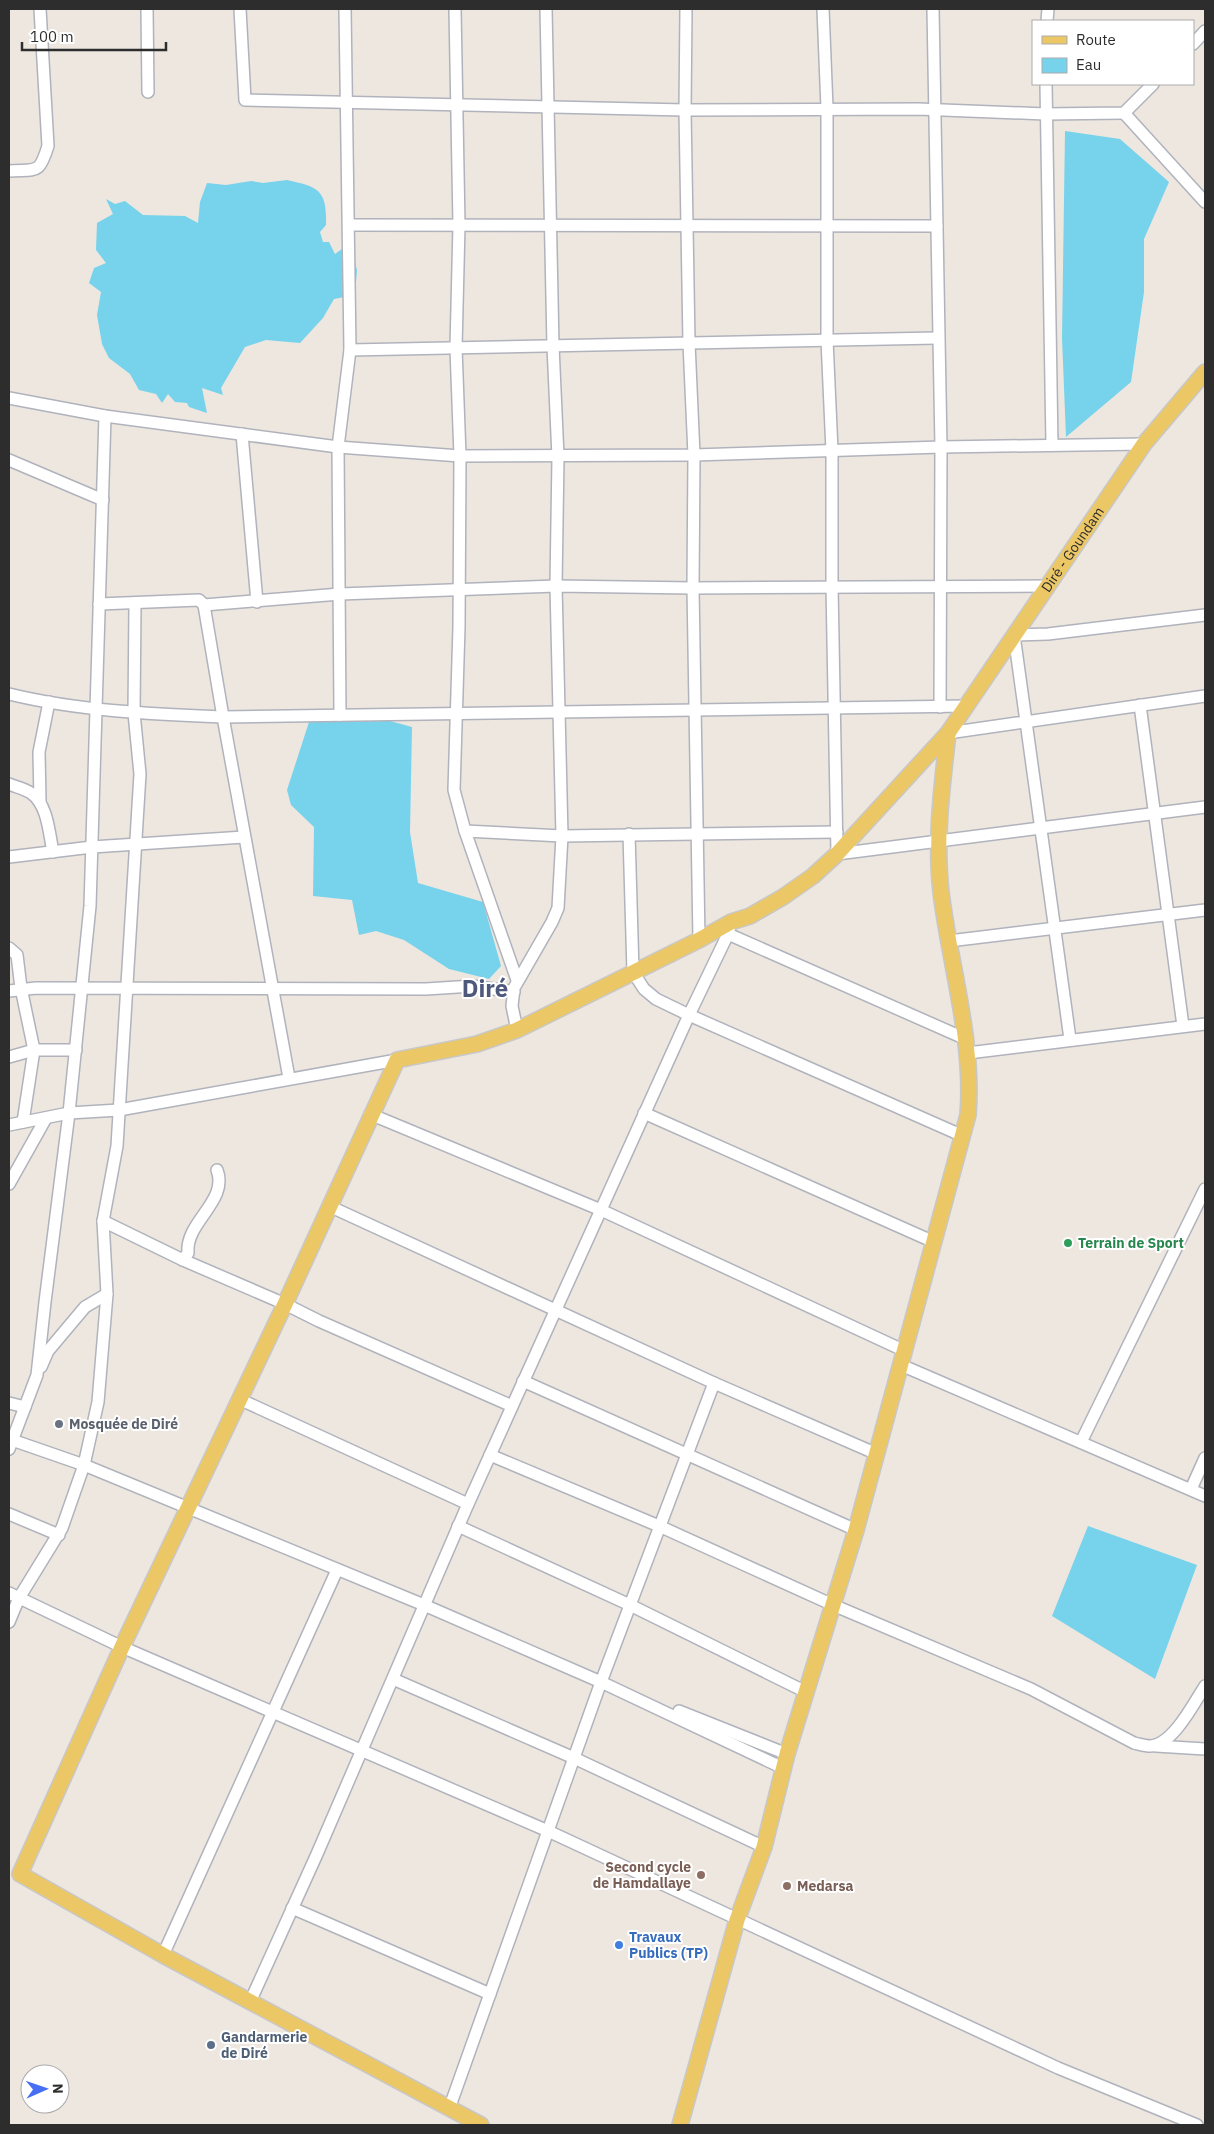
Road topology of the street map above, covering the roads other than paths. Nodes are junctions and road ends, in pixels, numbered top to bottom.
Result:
1 (40, 9) edge
2 (147, 9) edge
3 (240, 9) edge
4 (345, 9) edge
5 (455, 9) edge
6 (546, 9) edge
7 (686, 9) edge
8 (823, 9) edge
9 (933, 9) edge
10 (1205, 31) edge
11 (1194, 43) edge
12 (1046, 85) edge
13 (1152, 85) edge
14 (148, 92) dead end
15 (348, 102) junction
16 (458, 104) junction
17 (549, 106) junction
18 (827, 108) junction
19 (686, 110) junction
20 (936, 110) junction
21 (1124, 113) junction
22 (1045, 114) junction
23 (9, 171) edge
24 (1205, 201) edge
25 (349, 225) junction
26 (459, 225) junction
27 (551, 225) junction
28 (687, 226) junction
29 (826, 226) junction
30 (937, 226) junction
31 (938, 338) junction
32 (827, 340) junction
33 (689, 343) junction
34 (553, 346) junction
35 (456, 348) junction
36 (350, 350) junction
37 (1205, 372) edge
38 (9, 398) edge
39 (105, 416) junction
40 (242, 434) junction
41 (1144, 444) junction
42 (1052, 445) junction
43 (338, 447) junction
44 (941, 447) junction
45 (832, 450) junction
46 (694, 455) junction
47 (460, 456) junction
48 (558, 457) junction
49 (9, 460) edge
50 (103, 500) junction
51 (556, 586) junction
52 (832, 586) junction
53 (939, 586) junction
54 (1048, 586) junction
55 (693, 588) junction
56 (459, 589) junction
57 (340, 594) junction
58 (257, 602) junction
59 (99, 604) junction
60 (135, 604) junction
61 (204, 605) junction
62 (1205, 615) edge
63 (1014, 635) junction
64 (9, 694) edge
65 (1205, 696) edge
66 (49, 702) junction
67 (1140, 705) junction
68 (967, 706) junction
69 (940, 707) junction
70 (835, 708) junction
71 (97, 709) junction
72 (695, 710) junction
73 (560, 712) junction
74 (134, 713) junction
75 (457, 714) junction
76 (340, 715) junction
77 (223, 717) junction
78 (1026, 722) junction
79 (948, 733) junction
80 (9, 784) edge
81 (40, 800) junction
82 (1205, 807) edge
83 (1154, 813) junction
84 (1041, 828) junction
85 (465, 831) junction
86 (837, 832) junction
87 (697, 833) junction
88 (629, 834) junction
89 (244, 836) junction
90 (562, 836) junction
91 (938, 841) junction
92 (136, 843) junction
93 (92, 847) junction
94 (53, 852) junction
95 (838, 854) junction
96 (9, 857) edge
97 (1205, 910) edge
98 (1168, 915) junction
99 (729, 928) junction
100 (1055, 928) junction
101 (699, 940) junction
102 (949, 941) junction
103 (9, 948) edge
104 (633, 972) junction
105 (518, 980) junction
106 (272, 987) junction
107 (21, 988) junction
108 (82, 989) junction
109 (127, 989) junction
110 (9, 991) edge
111 (514, 992) junction
112 (688, 1014) junction
113 (1205, 1024) edge
114 (1183, 1026) junction
115 (518, 1030) junction
116 (1070, 1039) junction
117 (967, 1046) junction
118 (34, 1050) junction
119 (76, 1050) junction
120 (9, 1057) edge
121 (397, 1060) junction
122 (289, 1078) junction
123 (119, 1110) junction
124 (69, 1113) junction
125 (644, 1113) junction
126 (370, 1114) junction
127 (46, 1118) junction
128 (23, 1122) junction
129 (9, 1125) edge
130 (963, 1136) junction
131 (13, 1169) edge
132 (216, 1170) dead end
133 (9, 1184) edge
134 (1205, 1189) edge
135 (329, 1206) junction
136 (601, 1210) junction
137 (103, 1221) junction
138 (934, 1242) junction
139 (183, 1260) junction
140 (107, 1294) junction
141 (285, 1304) junction
142 (555, 1310) junction
143 (903, 1358) junction
144 (37, 1375) junction
145 (523, 1381) junction
146 (714, 1383) junction
147 (239, 1399) junction
148 (9, 1403) edge
149 (512, 1406) junction
150 (25, 1407) junction
151 (1081, 1442) junction
152 (11, 1445) edge
153 (687, 1454) junction
154 (877, 1454) junction
155 (490, 1455) junction
156 (1205, 1458) edge
157 (84, 1465) junction
158 (1191, 1489) junction
159 (1205, 1496) edge
160 (468, 1504) junction
161 (187, 1509) junction
162 (9, 1514) edge
163 (458, 1526) junction
164 (659, 1526) junction
165 (856, 1530) junction
166 (59, 1535) junction
167 (337, 1570) junction
168 (14, 1596) edge
169 (424, 1605) junction
170 (630, 1605) junction
171 (833, 1605) junction
172 (9, 1622) edge
173 (122, 1647) junction
174 (392, 1678) junction
175 (601, 1682) junction
176 (1205, 1686) edge
177 (806, 1692) junction
178 (655, 1702) dead end
179 (274, 1713) junction
180 (1151, 1746) junction
181 (1205, 1749) edge
182 (361, 1750) junction
183 (574, 1758) junction
184 (785, 1761) junction
185 (548, 1831) junction
186 (764, 1847) junction
187 (14, 1875) edge
188 (292, 1908) junction
189 (737, 1920) junction
190 (163, 1955) junction
191 (490, 1994) junction
192 (250, 2002) junction
193 (449, 2109) junction
194 (481, 2125) edge
195 (680, 2125) edge
196 (1197, 2125) edge

1 - 23 street
2 - 14 street
3 - 15 street
4 - 15 street
5 - 16 street
6 - 17 street
7 - 19 street
8 - 18 street
9 - 20 street
10 - 11 street
12 - 22 street
13 - 21 street
15 - 16 street
15 - 25 street
16 - 17 street
16 - 26 street
17 - 19 street
17 - 27 street
18 - 19 street
18 - 20 street
18 - 29 street
19 - 28 street
20 - 22 street
20 - 30 street
21 - 22 street
21 - 24 street
22 - 42 street
25 - 26 street
25 - 36 street
26 - 27 street
26 - 35 street
27 - 28 street
27 - 34 street
28 - 29 street
28 - 33 street
29 - 30 street
29 - 32 street
30 - 31 street
31 - 32 street
31 - 44 street
32 - 33 street
32 - 45 street
33 - 34 street
33 - 46 street
34 - 35 street
34 - 48 street
35 - 36 street
35 - 47 street
36 - 43 street
37 - 41 main road, Diré - Goundam
38 - 39 street
39 - 40 street
39 - 50 street
40 - 43 street
40 - 58 street
41 - 42 street
41 - 54 main road, Diré - Goundam
42 - 44 street
43 - 47 street
43 - 57 street
44 - 45 street
44 - 53 street
45 - 46 street
45 - 52 street
46 - 48 street
46 - 55 street
47 - 48 street
47 - 56 street
48 - 51 street
49 - 50 street
50 - 59 street
51 - 55 street
51 - 56 street
51 - 73 street
52 - 53 street
52 - 55 street
52 - 70 street
53 - 54 street
53 - 69 street
54 - 63 main road, Diré - Goundam
55 - 72 street
56 - 57 street
56 - 75 street
57 - 58 street
57 - 76 street
58 - 61 street
59 - 60 street
59 - 71 street
60 - 61 street
60 - 74 street
61 - 77 street
62 - 63 street
63 - 68 main road, Diré - Goundam
63 - 78 street
64 - 66 street
65 - 67 street
66 - 71 street
66 - 81 street
67 - 78 street
67 - 83 street
68 - 69 street
68 - 79 main road, Diré - Goundam
69 - 70 street
70 - 72 street
70 - 86 street
71 - 74 street
71 - 93 street
72 - 73 street
72 - 87 street
73 - 75 street
73 - 90 street
74 - 77 street
74 - 92 street
75 - 76 street
75 - 85 street
76 - 77 street
77 - 89 street
78 - 79 street
78 - 84 street
79 - 91 main road
79 - 95 main road, Diré - Goundam
80 - 81 street
81 - 94 street
82 - 83 street
83 - 84 street
83 - 98 street
84 - 91 street
84 - 100 street
85 - 90 street
85 - 105 street
86 - 87 street
86 - 95 street
87 - 88 street
87 - 101 street
88 - 90 street
88 - 104 street
89 - 92 street
89 - 106 street
90 - 105 street
91 - 95 street
91 - 102 main road
92 - 93 street
92 - 109 street
93 - 94 street
93 - 108 street
94 - 96 street
95 - 99 main road, Diré - Goundam
97 - 98 street
98 - 100 street
98 - 114 street
99 - 101 main road, Diré - Goundam
99 - 112 street
99 - 117 street
100 - 102 street
100 - 116 street
101 - 104 main road, Diré - Goundam
102 - 117 main road
103 - 107 street
104 - 112 street
104 - 115 main road, Diré - Goundam
105 - 111 street
106 - 109 street
106 - 111 street
106 - 122 street
107 - 108 street
107 - 110 street
107 - 118 street
108 - 109 street
108 - 119 street
109 - 123 street
111 - 115 street
112 - 125 street
112 - 130 street
113 - 114 street
114 - 116 street
115 - 121 main road, Diré - Goundam
116 - 117 street
117 - 130 main road
118 - 119 street
118 - 120 street
118 - 128 street
119 - 124 street
121 - 122 street
121 - 126 main road
122 - 123 street
123 - 124 street
123 - 137 street
124 - 127 street
124 - 144 street
125 - 136 street
125 - 138 street
126 - 135 main road
126 - 136 street
127 - 128 street
127 - 131 street
128 - 129 street
130 - 138 main road
131 - 133 street
132 - 139 street
134 - 151 street
135 - 141 main road
135 - 142 street
136 - 142 street
136 - 143 street
137 - 139 street
137 - 140 street
138 - 143 main road
139 - 141 street
140 - 144 street
140 - 157 street
141 - 147 main road
141 - 149 street
142 - 145 street
142 - 146 street
143 - 151 street
143 - 154 main road
144 - 150 street
145 - 149 street
145 - 153 street
146 - 153 street
146 - 154 street
147 - 160 street
147 - 161 main road
148 - 150 street
149 - 155 street
150 - 152 street
151 - 158 street
152 - 157 street
153 - 164 street
153 - 165 street
154 - 165 main road
155 - 160 street
155 - 164 street
156 - 158 street
157 - 161 street
157 - 166 street
158 - 159 street
160 - 163 street
161 - 167 street
161 - 173 main road
162 - 166 street
163 - 169 street
163 - 170 street
164 - 170 street
164 - 171 street
165 - 171 main road
166 - 168 street
167 - 169 street
167 - 179 street
168 - 172 street
168 - 173 street
169 - 174 street
169 - 175 street
170 - 175 street
170 - 177 street
171 - 177 main road
171 - 180 street
173 - 179 street
173 - 187 main road
174 - 182 street
174 - 183 street
175 - 183 street
175 - 184 street
176 - 180 street
177 - 184 main road
178 - 184 street
179 - 182 street
179 - 190 street
180 - 181 street
182 - 185 street
182 - 188 street
183 - 185 street
183 - 186 street
184 - 186 main road
185 - 189 street
185 - 191 street
186 - 189 main road
187 - 190 main road
188 - 191 street
188 - 192 street
189 - 195 main road
189 - 196 street
190 - 192 main road
191 - 193 street
192 - 193 main road
193 - 194 main road

